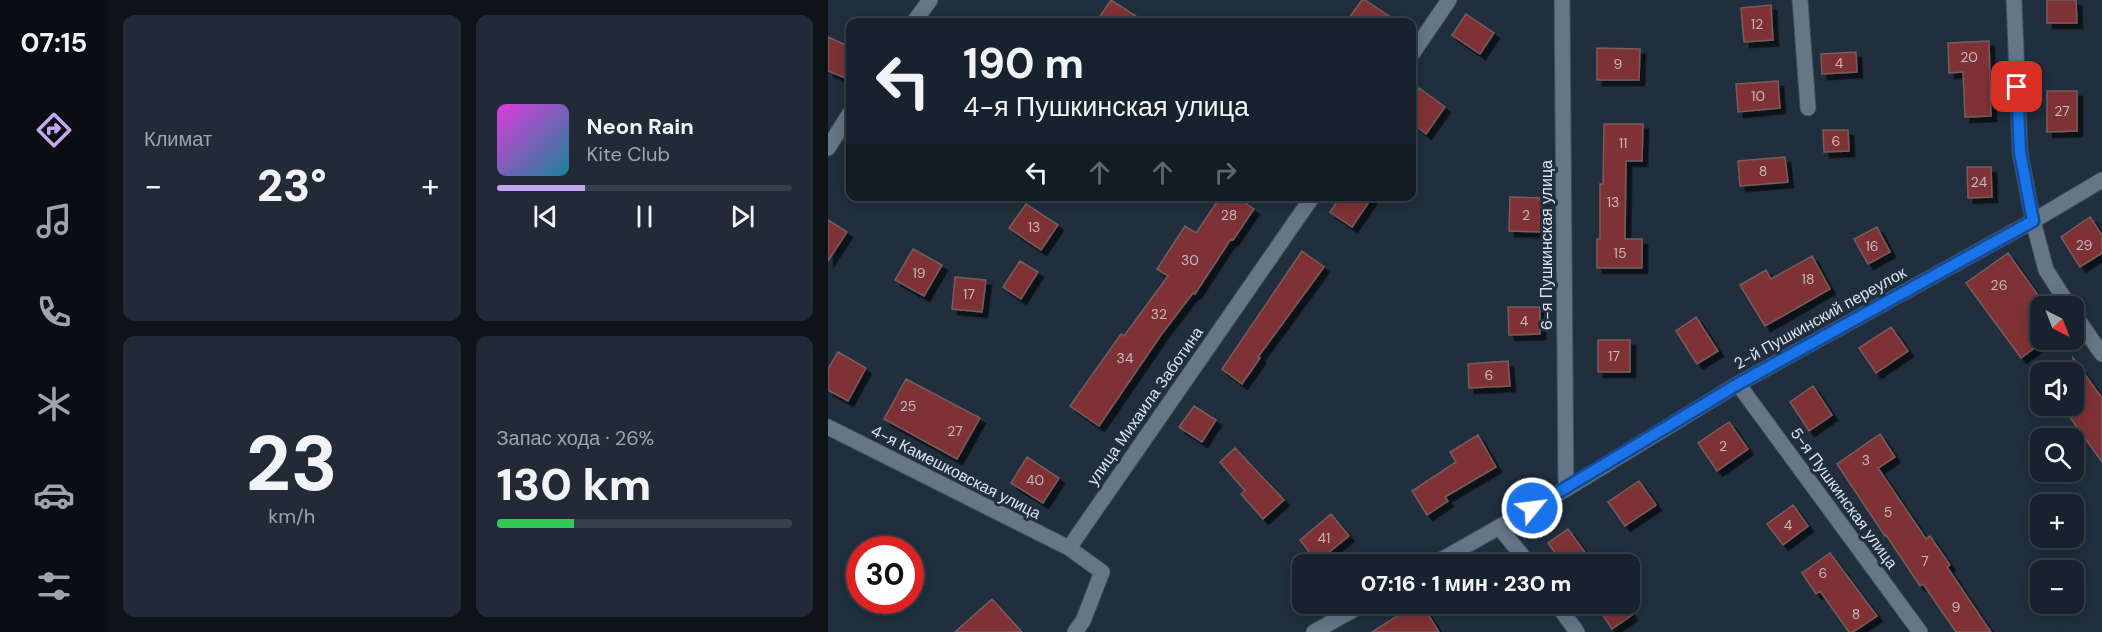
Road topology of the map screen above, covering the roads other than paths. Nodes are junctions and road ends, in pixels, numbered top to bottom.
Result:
1 (930, 0) edge
2 (1449, 0) edge
3 (1562, 0) edge
4 (1800, 0) edge
5 (2014, 0) edge
6 (917, 18) edge
7 (1416, 48) edge
8 (1808, 108) dead end
9 (828, 117) edge
10 (846, 118) edge
11 (846, 120) edge
12 (828, 148) edge
13 (2102, 180) edge
14 (1310, 201) edge
15 (2033, 221) junction
16 (2063, 296) edge
17 (2084, 329) edge
18 (2102, 354) edge
19 (1738, 384) junction
20 (828, 427) edge
21 (1566, 489) junction
22 (1499, 527) junction
23 (1069, 548) junction
24 (1452, 554) edge
25 (1521, 554) edge
26 (1346, 614) edge
27 (1564, 614) edge
28 (1075, 632) edge
29 (1314, 632) edge
30 (1577, 632) edge
31 (1920, 632) edge

1 - 6 street
2 - 7 street
3 - 21 street, 6-я Пушкинская улица
4 - 8 street
5 - 15 street
9 - 10 street
11 - 12 street
13 - 15 street, 2-й Пушкинский переулок
14 - 23 street, улица Михаила Заботина
15 - 16 street
15 - 19 street, 2-й Пушкинский переулок
17 - 18 street
19 - 21 street, 2-й Пушкинский переулок
19 - 31 street, 5-я Пушкинская улица
20 - 23 street, 4-я Камешковская улица
21 - 22 street, 2-й Пушкинский переулок
22 - 24 street, 2-й Пушкинский переулок
22 - 25 street
23 - 28 street
26 - 29 street
27 - 30 street

